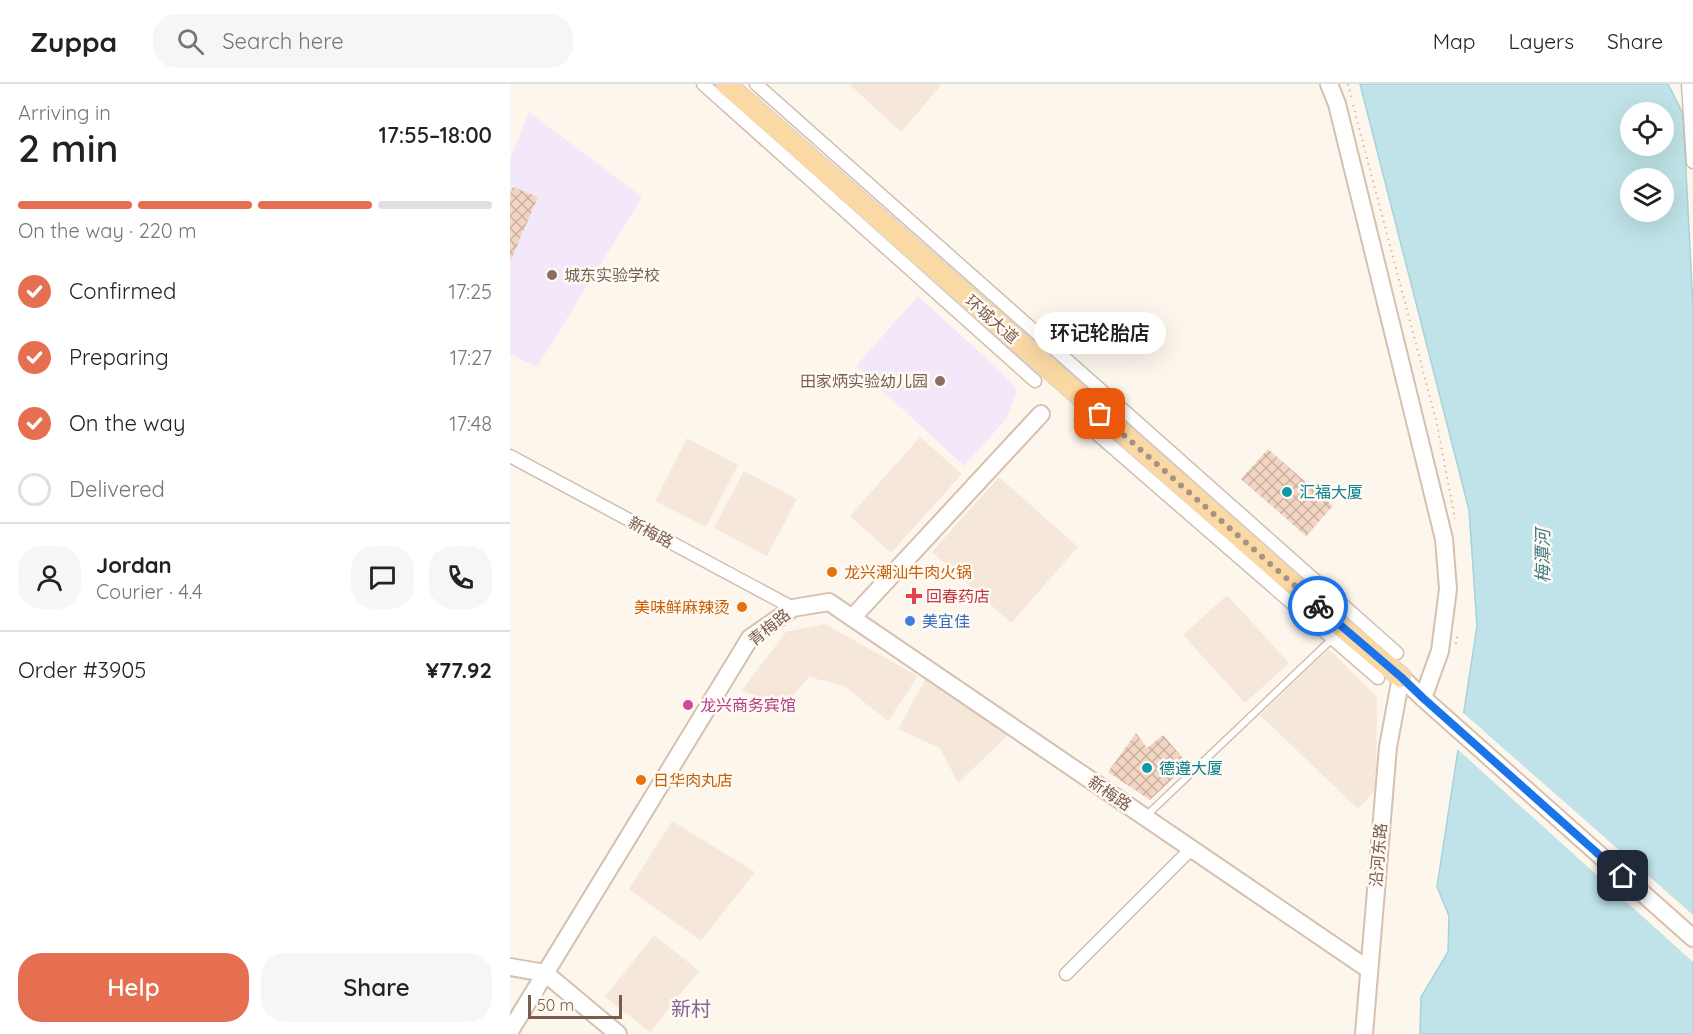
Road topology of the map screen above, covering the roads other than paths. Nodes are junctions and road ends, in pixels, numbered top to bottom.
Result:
1 (703, 84) edge
2 (726, 84) edge
3 (738, 84) edge
4 (756, 84) edge
5 (1329, 84) edge
6 (1688, 84) edge
7 (1693, 162) edge
8 (1035, 381) dead end
9 (1041, 414) dead end
10 (1081, 420) dead end
11 (510, 456) edge
12 (793, 608) junction
13 (852, 618) junction
14 (1332, 638) junction
15 (1397, 653) dead end
16 (1401, 677) junction
17 (1378, 678) dead end
18 (1426, 702) junction
19 (1144, 817) junction
20 (1191, 849) junction
21 (1693, 938) edge
22 (510, 967) edge
23 (1368, 969) junction
24 (545, 973) junction
25 (1066, 974) dead end
26 (510, 1031) edge
27 (618, 1034) edge
28 (1364, 1034) edge

1 - 8 street
2 - 16 main road, 环城大道
3 - 16 main road, 环城大道
4 - 15 street
5 - 18 main road
6 - 7 street
9 - 13 main road
10 - 14 street
11 - 12 street, 新梅路
12 - 13 main road, 青梅路
12 - 24 main road, 青梅路
13 - 19 main road, 新梅路
14 - 17 street
14 - 19 lane
16 - 18 main road
16 - 23 main road, 沿河东路
18 - 21 main road
19 - 20 main road, 新梅路
20 - 23 main road, 新梅路
20 - 25 street
22 - 24 main road
23 - 28 main road, 沿河东路
24 - 26 main road, 青梅路
24 - 27 main road

